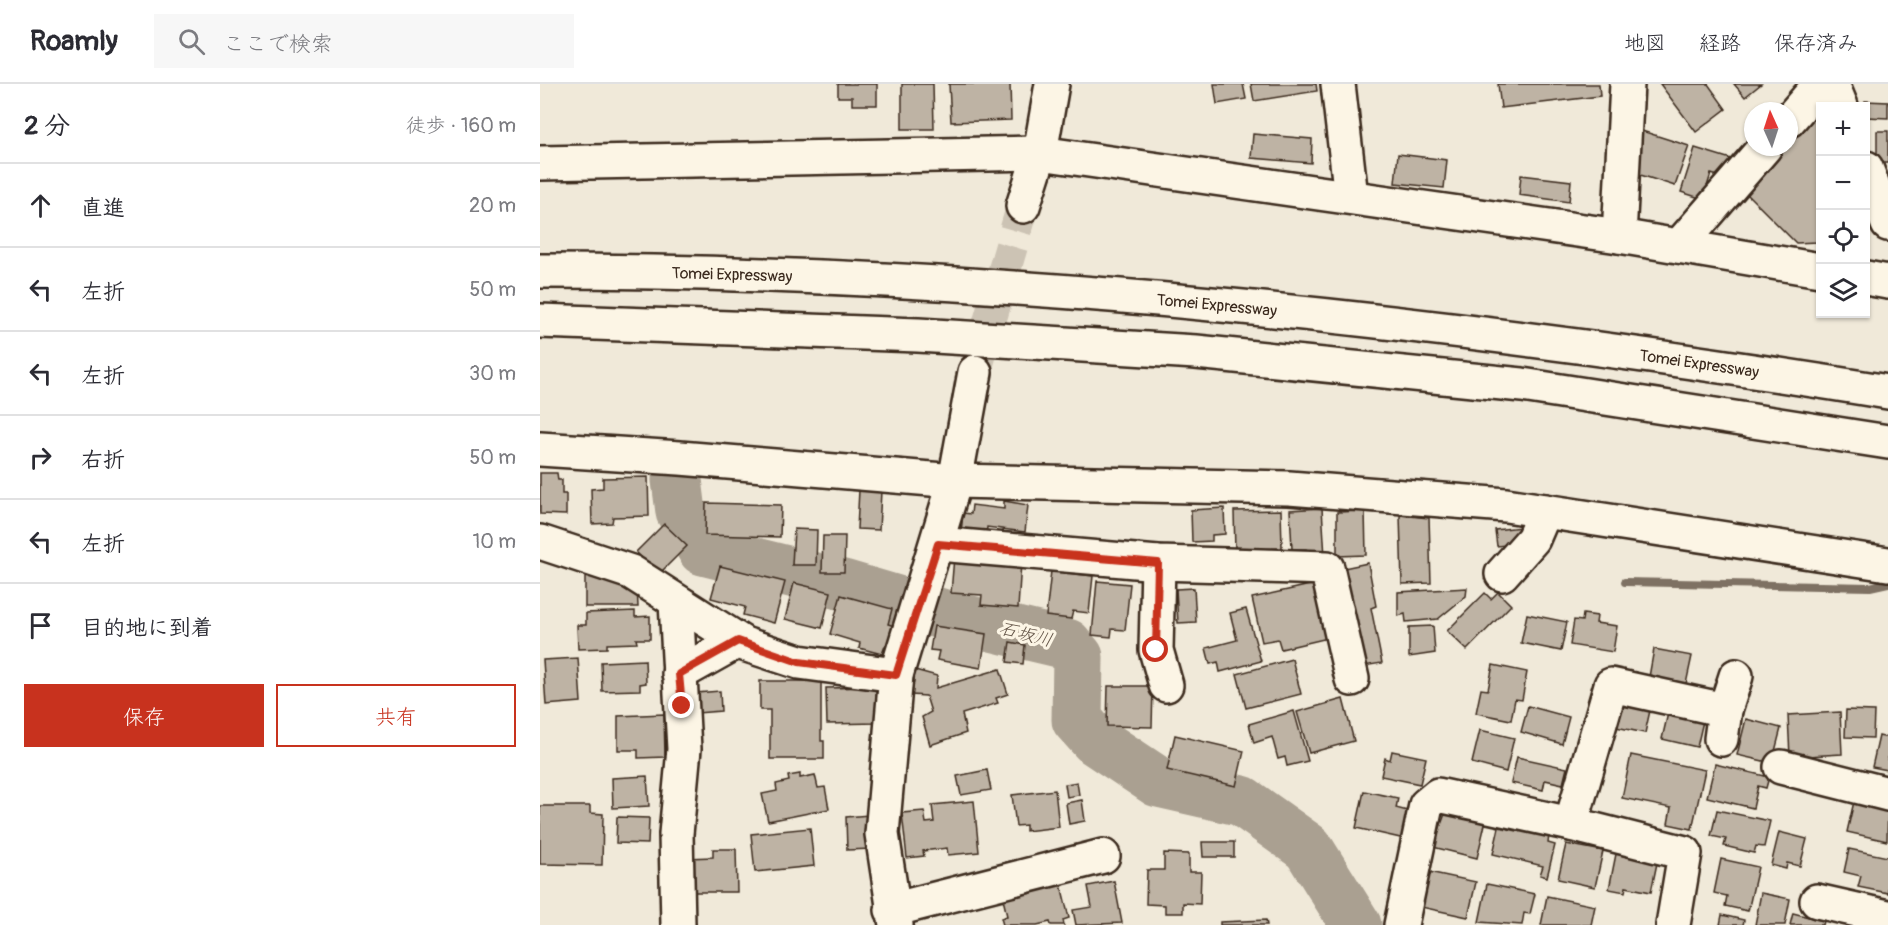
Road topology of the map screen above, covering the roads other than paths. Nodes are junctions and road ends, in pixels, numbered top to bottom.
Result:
1 (1052, 84) edge
2 (1338, 84) edge
3 (1627, 84) edge
4 (1820, 84) edge
5 (1832, 84) edge
6 (1839, 102) edge
7 (1798, 110) edge
8 (1040, 153) junction
9 (1757, 156) edge
10 (540, 163) edge
11 (1870, 178) edge
12 (1351, 197) junction
13 (1023, 206) tunnel mouth
14 (1888, 224) edge
15 (1619, 236) junction
16 (1679, 246) junction
17 (1816, 269) edge
18 (540, 271) edge
19 (1870, 279) edge
20 (1888, 282) edge
21 (540, 323) edge
22 (975, 372) tunnel mouth
23 (1888, 392) edge
24 (1888, 442) edge
25 (540, 449) edge
26 (955, 481) junction
27 (1545, 511) junction
28 (540, 542) edge
29 (938, 544) junction
30 (1158, 563) junction
31 (1888, 564) edge
32 (1502, 574) dead end
33 (676, 602) junction
34 (738, 641) junction
35 (679, 674) junction
36 (896, 675) junction
37 (1736, 676) dead end
38 (1352, 679) dead end
39 (1166, 685) dead end
40 (1781, 767) dead end
41 (1888, 794) edge
42 (1571, 824) junction
43 (1103, 856) dead end
44 (1817, 901) dead end
45 (1888, 917) edge
46 (894, 918) edge
47 (678, 925) edge
48 (1401, 925) edge
49 (1673, 925) edge

1 - 8 main road
2 - 12 main road
3 - 15 main road
4 - 7 main road
5 - 6 main road
8 - 10 main road
8 - 12 main road
8 - 13 main road
9 - 16 main road
11 - 14 main road
12 - 15 main road
15 - 16 main road
16 - 17 main road
18 - 23 main road, Tomei Expressway
19 - 20 main road
21 - 24 main road
22 - 26 main road
25 - 26 main road
26 - 27 main road
26 - 29 main road
27 - 31 main road
27 - 32 main road
28 - 33 main road
29 - 30 main road
29 - 36 main road
30 - 38 main road
30 - 39 main road
33 - 34 main road
33 - 35 main road
34 - 35 main road
34 - 36 main road
35 - 47 main road
36 - 46 main road
37 - 42 main road
40 - 41 main road
42 - 48 main road
42 - 49 main road
43 - 46 main road
44 - 45 main road

